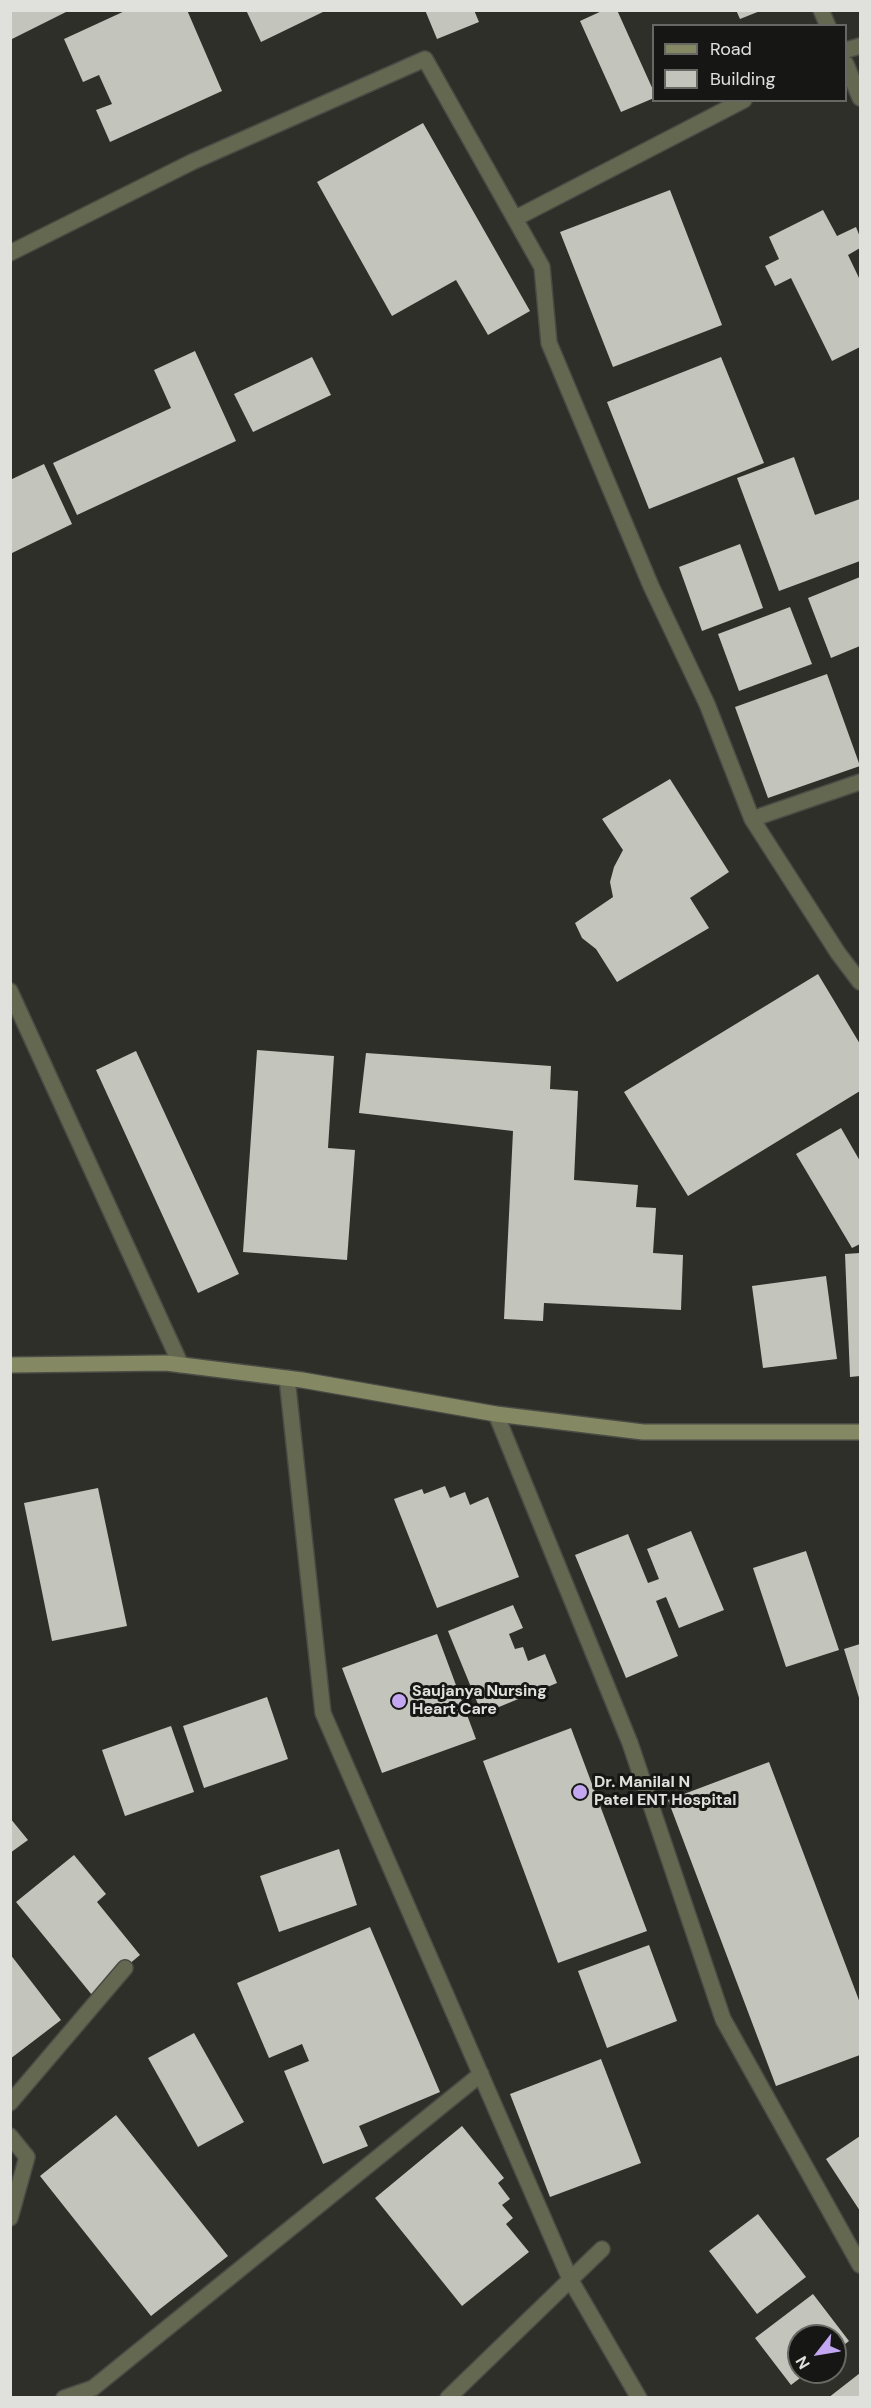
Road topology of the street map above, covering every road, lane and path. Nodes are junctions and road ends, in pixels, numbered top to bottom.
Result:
1 (821, 10) edge
2 (827, 24) edge
3 (847, 66) edge
4 (861, 98) edge
5 (740, 102) edge
6 (516, 218) junction
7 (10, 253) edge
8 (861, 782) edge
9 (752, 819) junction
10 (861, 982) edge
11 (10, 991) edge
12 (10, 1365) edge
13 (181, 1365) junction
14 (287, 1378) junction
15 (496, 1414) junction
16 (861, 1432) edge
17 (125, 1968) dead end
18 (481, 2074) junction
19 (10, 2103) edge
20 (10, 2136) edge
21 (10, 2218) edge
22 (602, 2249) dead end
23 (860, 2263) edge
24 (570, 2279) junction
25 (98, 2393) edge
26 (64, 2397) edge
27 (448, 2397) edge
28 (639, 2397) edge

1 - 2 street
3 - 4 street
5 - 6 street
6 - 7 street
6 - 9 street
8 - 9 street
9 - 10 street
11 - 13 street
12 - 13 street
13 - 14 street
14 - 15 street
14 - 18 street
15 - 16 street
15 - 23 street
17 - 19 street
18 - 24 street
18 - 25 street
20 - 21 street
22 - 24 street
24 - 27 street
24 - 28 street
25 - 26 street

